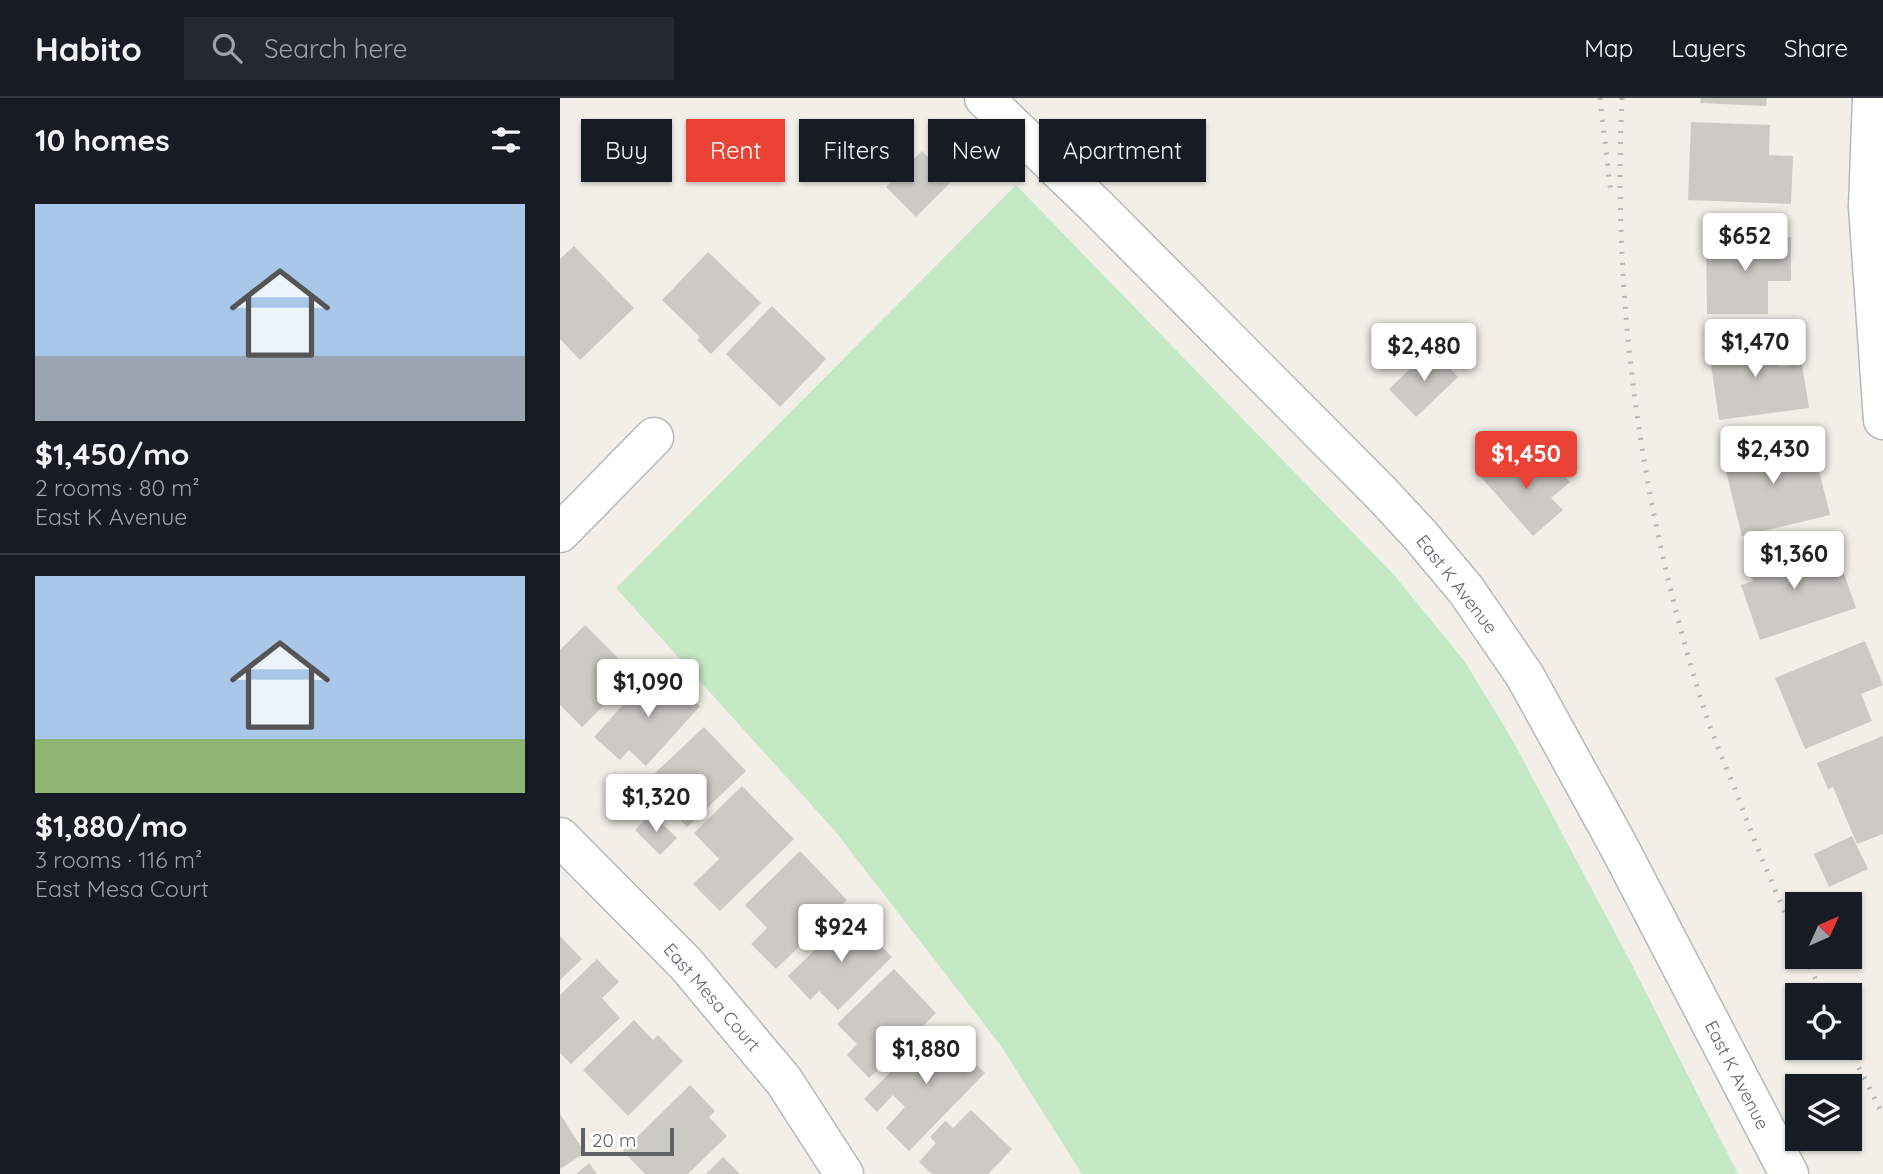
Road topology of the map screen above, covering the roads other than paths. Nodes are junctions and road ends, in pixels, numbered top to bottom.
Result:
1 (984, 98) edge
2 (1872, 98) edge
3 (1883, 420) edge
4 (654, 437) dead end
5 (560, 533) edge
6 (560, 836) edge
7 (845, 1174) edge
8 (1789, 1174) edge

1 - 8 street, East K Avenue
2 - 3 street
4 - 5 street
6 - 7 street, East Mesa Court

